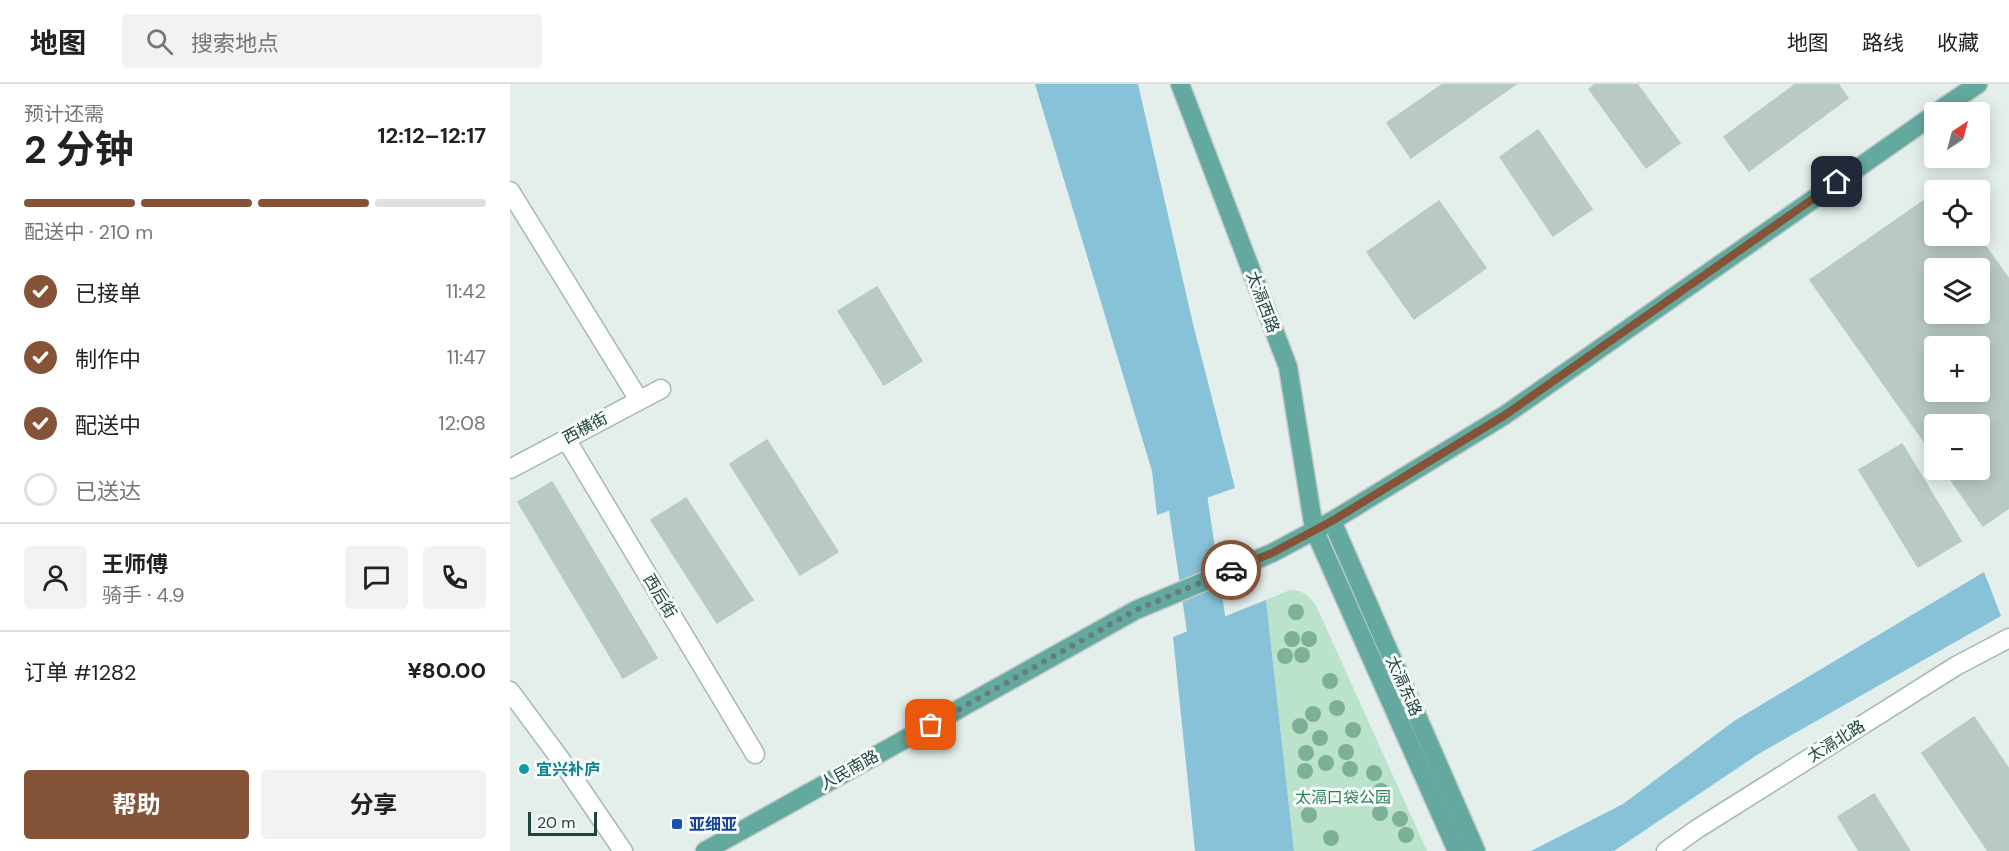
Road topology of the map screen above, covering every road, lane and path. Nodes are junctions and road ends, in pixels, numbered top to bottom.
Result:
1 (1180, 84) edge
2 (1978, 84) edge
3 (1952, 102) edge
4 (1924, 121) edge
5 (510, 191) edge
6 (661, 389) dead end
7 (639, 400) junction
8 (566, 438) junction
9 (510, 469) edge
10 (1332, 521) junction
11 (1314, 529) junction
12 (2009, 638) edge
13 (510, 691) edge
14 (755, 754) dead end
15 (623, 851) edge
16 (705, 851) edge
17 (1458, 851) edge
18 (1476, 851) edge
19 (1666, 851) edge

1 - 11 main road, 太滆西路
2 - 3 main road, 人民南路
4 - 10 main road, 人民南路
5 - 7 street
6 - 7 street, 西横街
7 - 8 street, 西横街
8 - 9 street, 西横街
8 - 14 street, 西后街
10 - 11 main road, 人民南路
10 - 18 main road, 太滆东路
11 - 16 main road, 人民南路
11 - 17 main road, 太滆东路
12 - 19 street, 太滆北路
13 - 15 street

